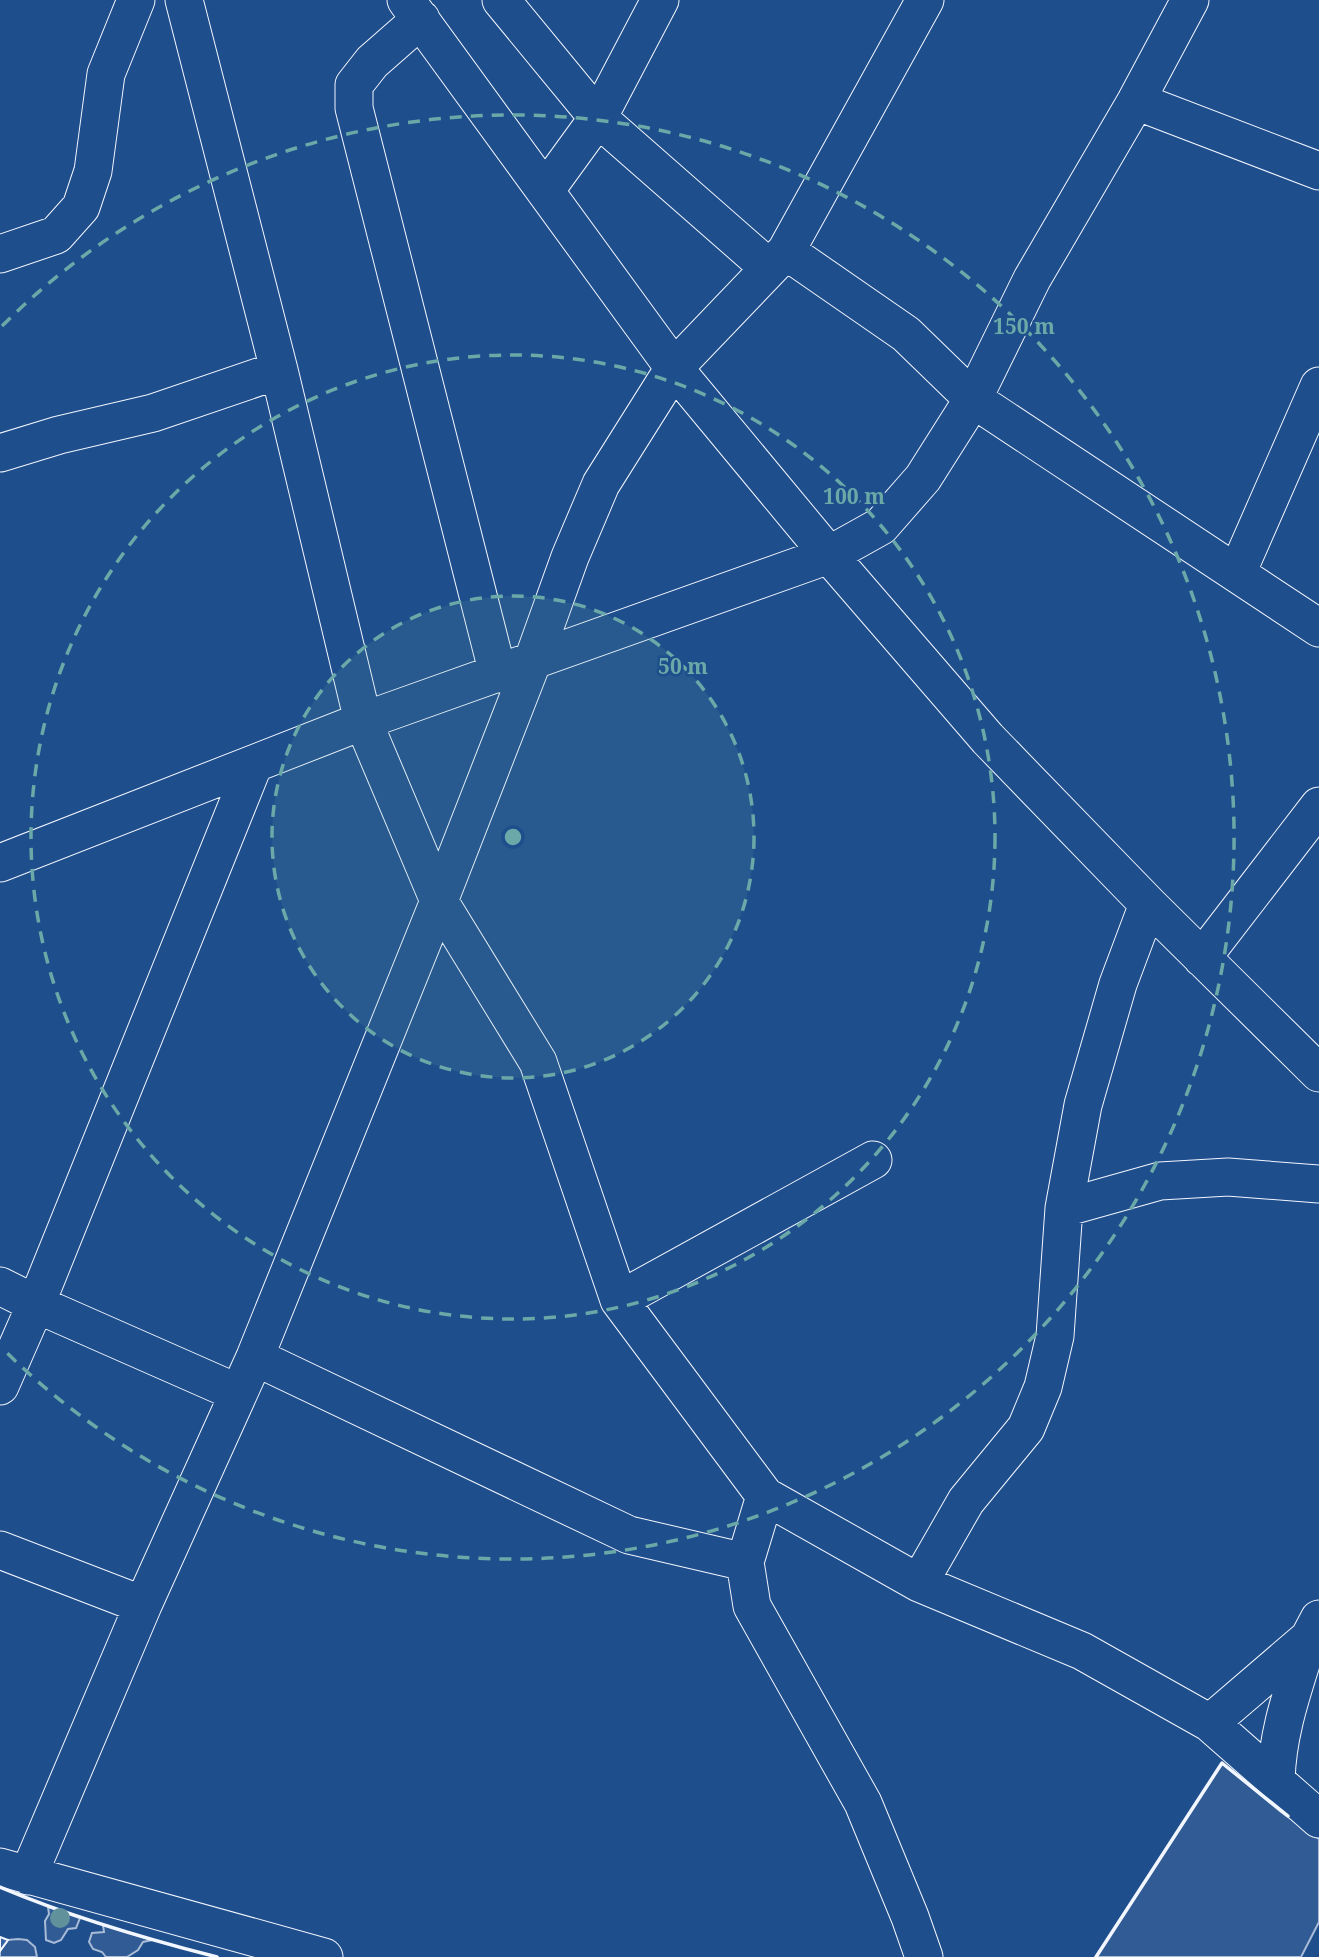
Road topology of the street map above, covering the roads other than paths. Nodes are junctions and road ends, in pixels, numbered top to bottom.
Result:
1 (136, 0) edge
2 (184, 0) edge
3 (501, 0) edge
4 (660, 0) edge
5 (925, 0) edge
6 (1190, 0) edge
7 (413, 9) edge
8 (1136, 101) junction
9 (598, 118) junction
10 (1319, 171) edge
11 (545, 191) junction
12 (0, 254) edge
13 (777, 260) junction
14 (674, 368) junction
15 (279, 370) junction
16 (1319, 386) edge
17 (973, 399) junction
18 (0, 453) edge
19 (829, 555) junction
20 (1237, 573) junction
21 (1319, 628) edge
22 (534, 660) junction
23 (498, 674) junction
24 (363, 721) junction
25 (253, 766) junction
26 (1319, 806) edge
27 (0, 863) edge
28 (439, 901) junction
29 (1148, 904) junction
30 (1202, 958) junction
31 (1319, 1073) edge
32 (873, 1160) dead end
33 (1319, 1184) edge
34 (1064, 1208) junction
35 (0, 1286) edge
36 (619, 1300) junction
37 (36, 1304) junction
38 (255, 1357) junction
39 (0, 1386) edge
40 (238, 1393) junction
41 (765, 1496) junction
42 (0, 1550) edge
43 (745, 1562) junction
44 (919, 1583) junction
45 (143, 1605) junction
46 (1314, 1629) edge
47 (1210, 1723) junction
48 (1276, 1782) junction
49 (1319, 1819) edge
50 (14, 1871) edge
51 (324, 1957) edge
52 (924, 1957) edge

1 - 12 street
2 - 15 street
3 - 9 street
4 - 9 street
5 - 13 street
6 - 8 street
7 - 11 street
7 - 23 street
8 - 10 street
8 - 17 street
9 - 11 street
9 - 13 street
11 - 14 street
13 - 14 street
13 - 17 street
14 - 19 street
14 - 22 street
15 - 18 street
15 - 24 street
16 - 20 street
17 - 19 street
17 - 20 street
19 - 22 street
19 - 29 street
20 - 21 street
22 - 23 street
22 - 28 street
23 - 24 street
24 - 25 street
24 - 28 street
25 - 27 street
25 - 37 street
26 - 30 street
28 - 36 street
28 - 38 street
29 - 30 street
29 - 34 street
30 - 31 street
32 - 36 street
33 - 34 street
34 - 44 street
35 - 37 street
36 - 41 street
37 - 39 street
37 - 40 street
38 - 40 street
38 - 43 street
40 - 45 street
41 - 43 street
41 - 44 street
42 - 45 street
43 - 52 street
44 - 47 street
45 - 50 street
46 - 47 street
46 - 48 street
47 - 48 street
48 - 49 street
50 - 51 street

